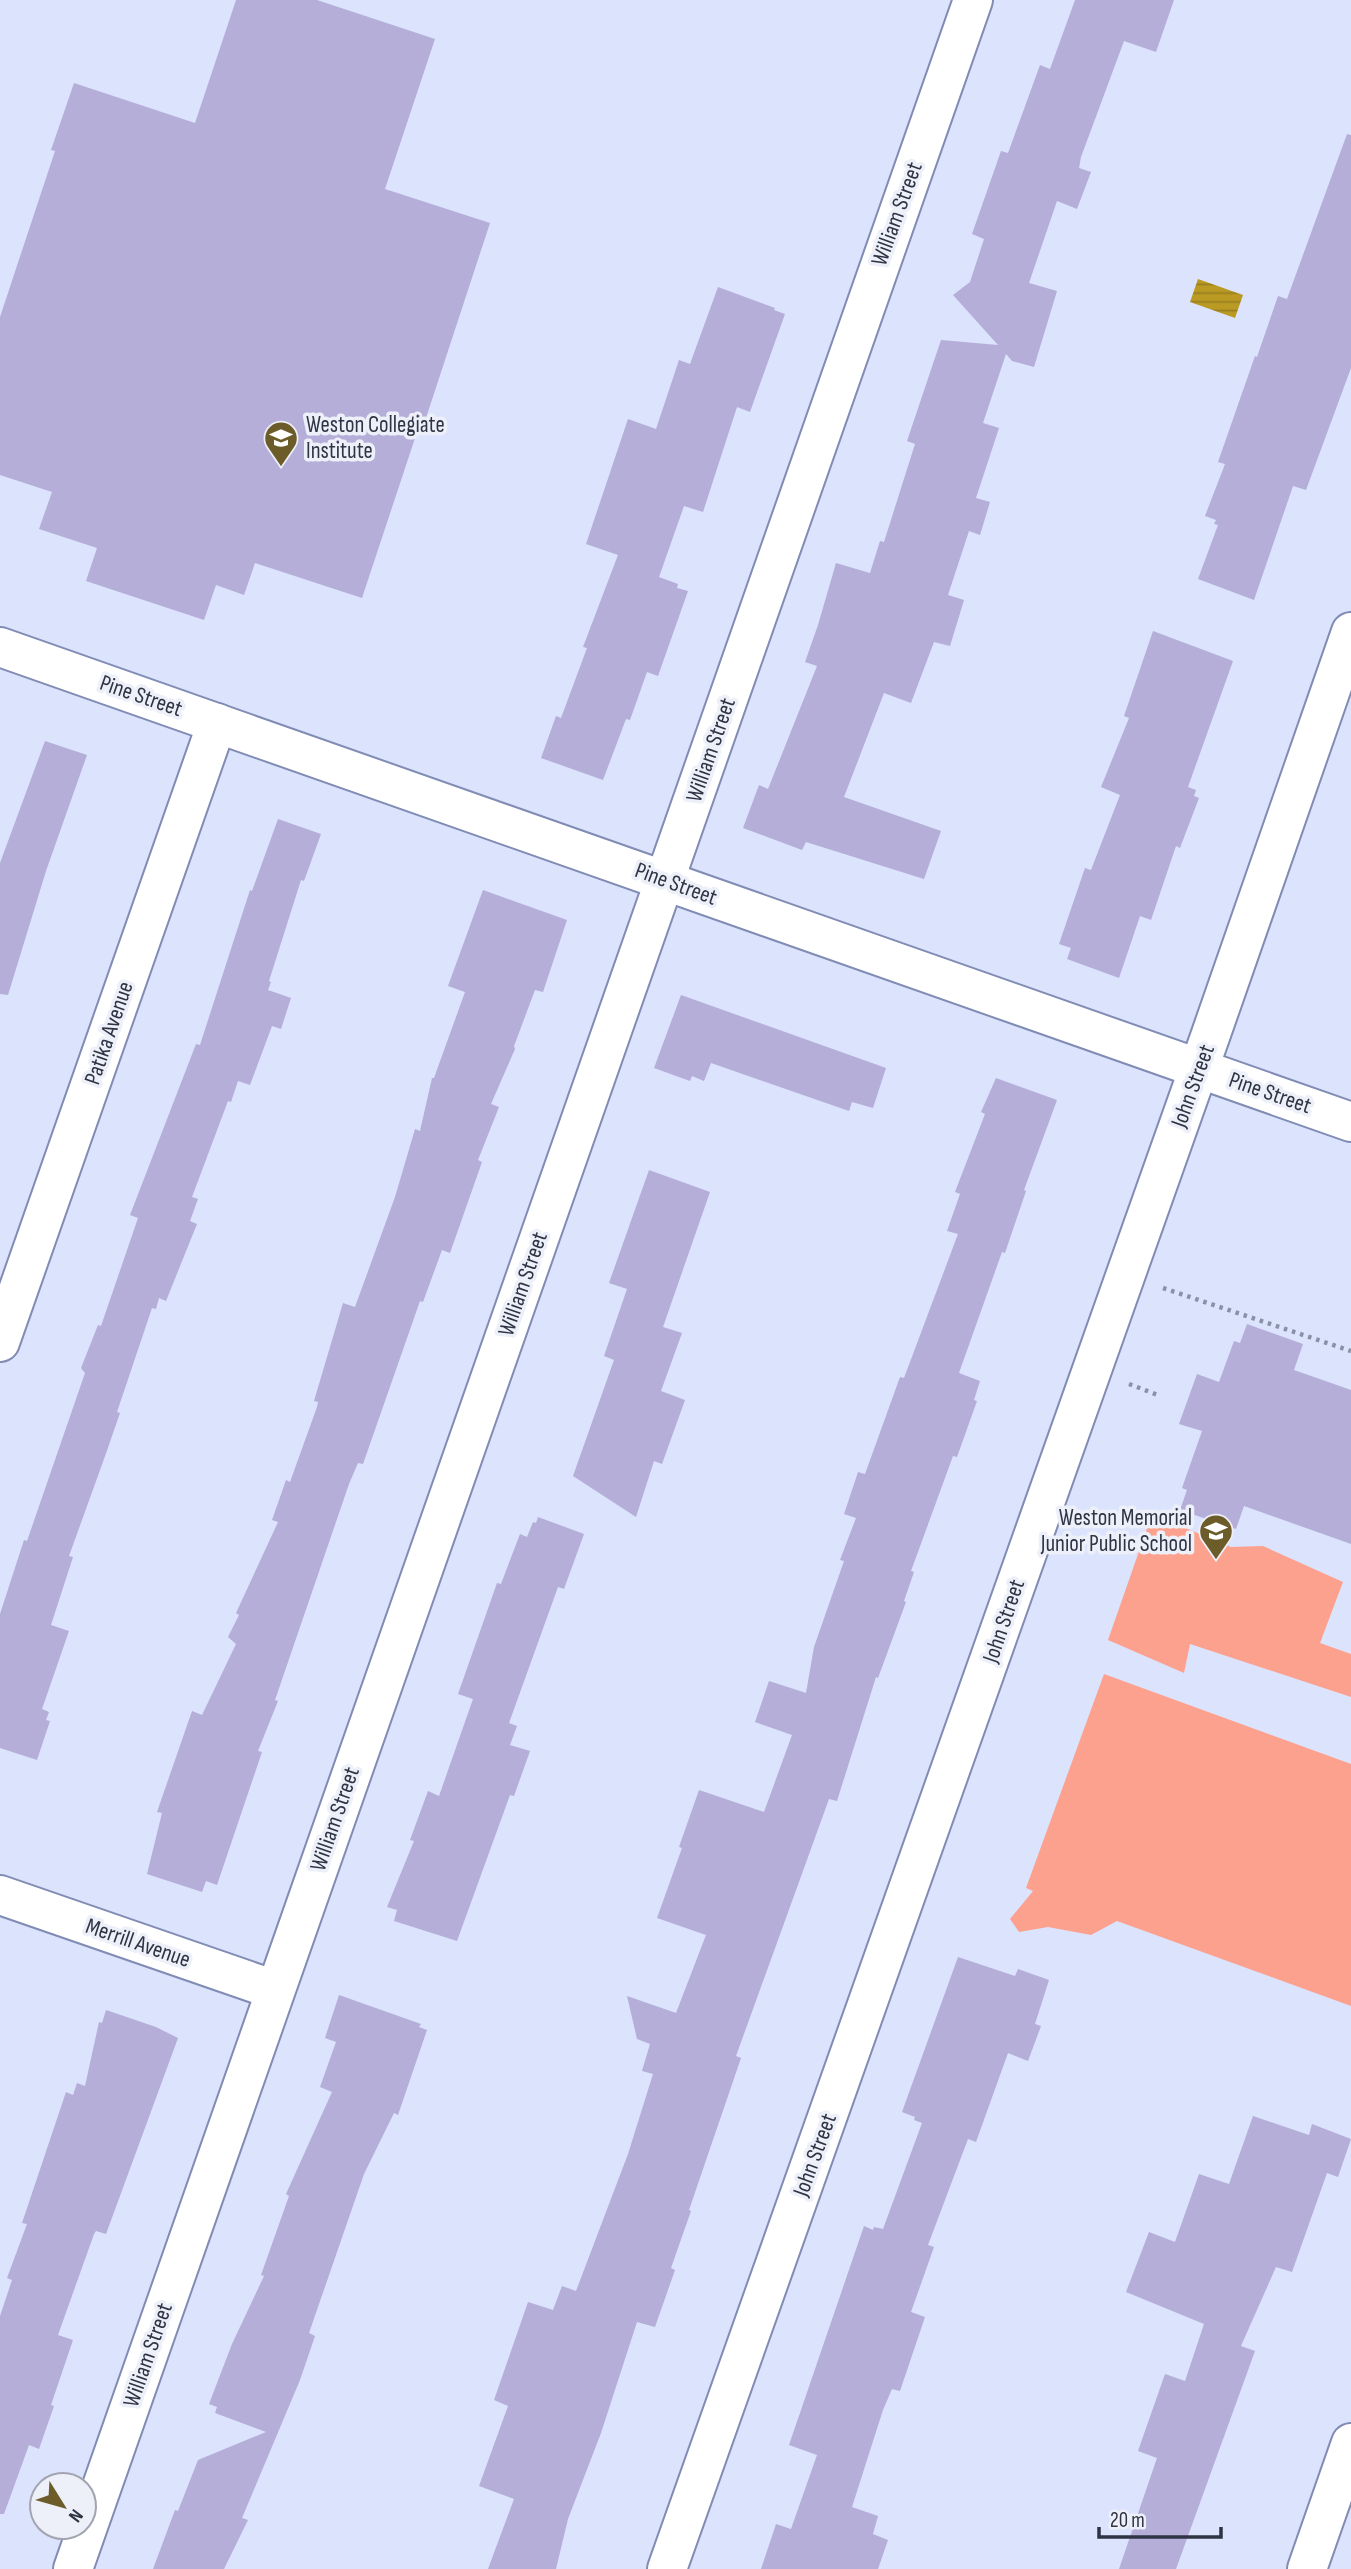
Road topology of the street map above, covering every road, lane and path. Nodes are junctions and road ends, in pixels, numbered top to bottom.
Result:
1 (973, 0) edge
2 (1351, 632) edge
3 (0, 647) edge
4 (217, 723) junction
5 (664, 880) junction
6 (1199, 1069) junction
7 (1351, 1122) edge
8 (1157, 1286) dead end
9 (0, 1342) edge
10 (1351, 1351) edge
11 (1123, 1382) dead end
12 (1158, 1395) dead end
13 (0, 1895) edge
14 (275, 1990) junction
15 (1351, 2443) edge
16 (74, 2569) edge
17 (667, 2569) edge
18 (1307, 2569) edge

1 - 5 street, William Street
2 - 6 street, John Street
3 - 4 street, Pine Street
4 - 5 street, Pine Street
4 - 9 street, Patika Avenue
5 - 6 street, Pine Street
5 - 14 street, William Street
6 - 7 street, Pine Street
6 - 17 street, John Street
8 - 10 path
11 - 12 path
13 - 14 street, Merrill Avenue
14 - 16 street, William Street
15 - 18 street

